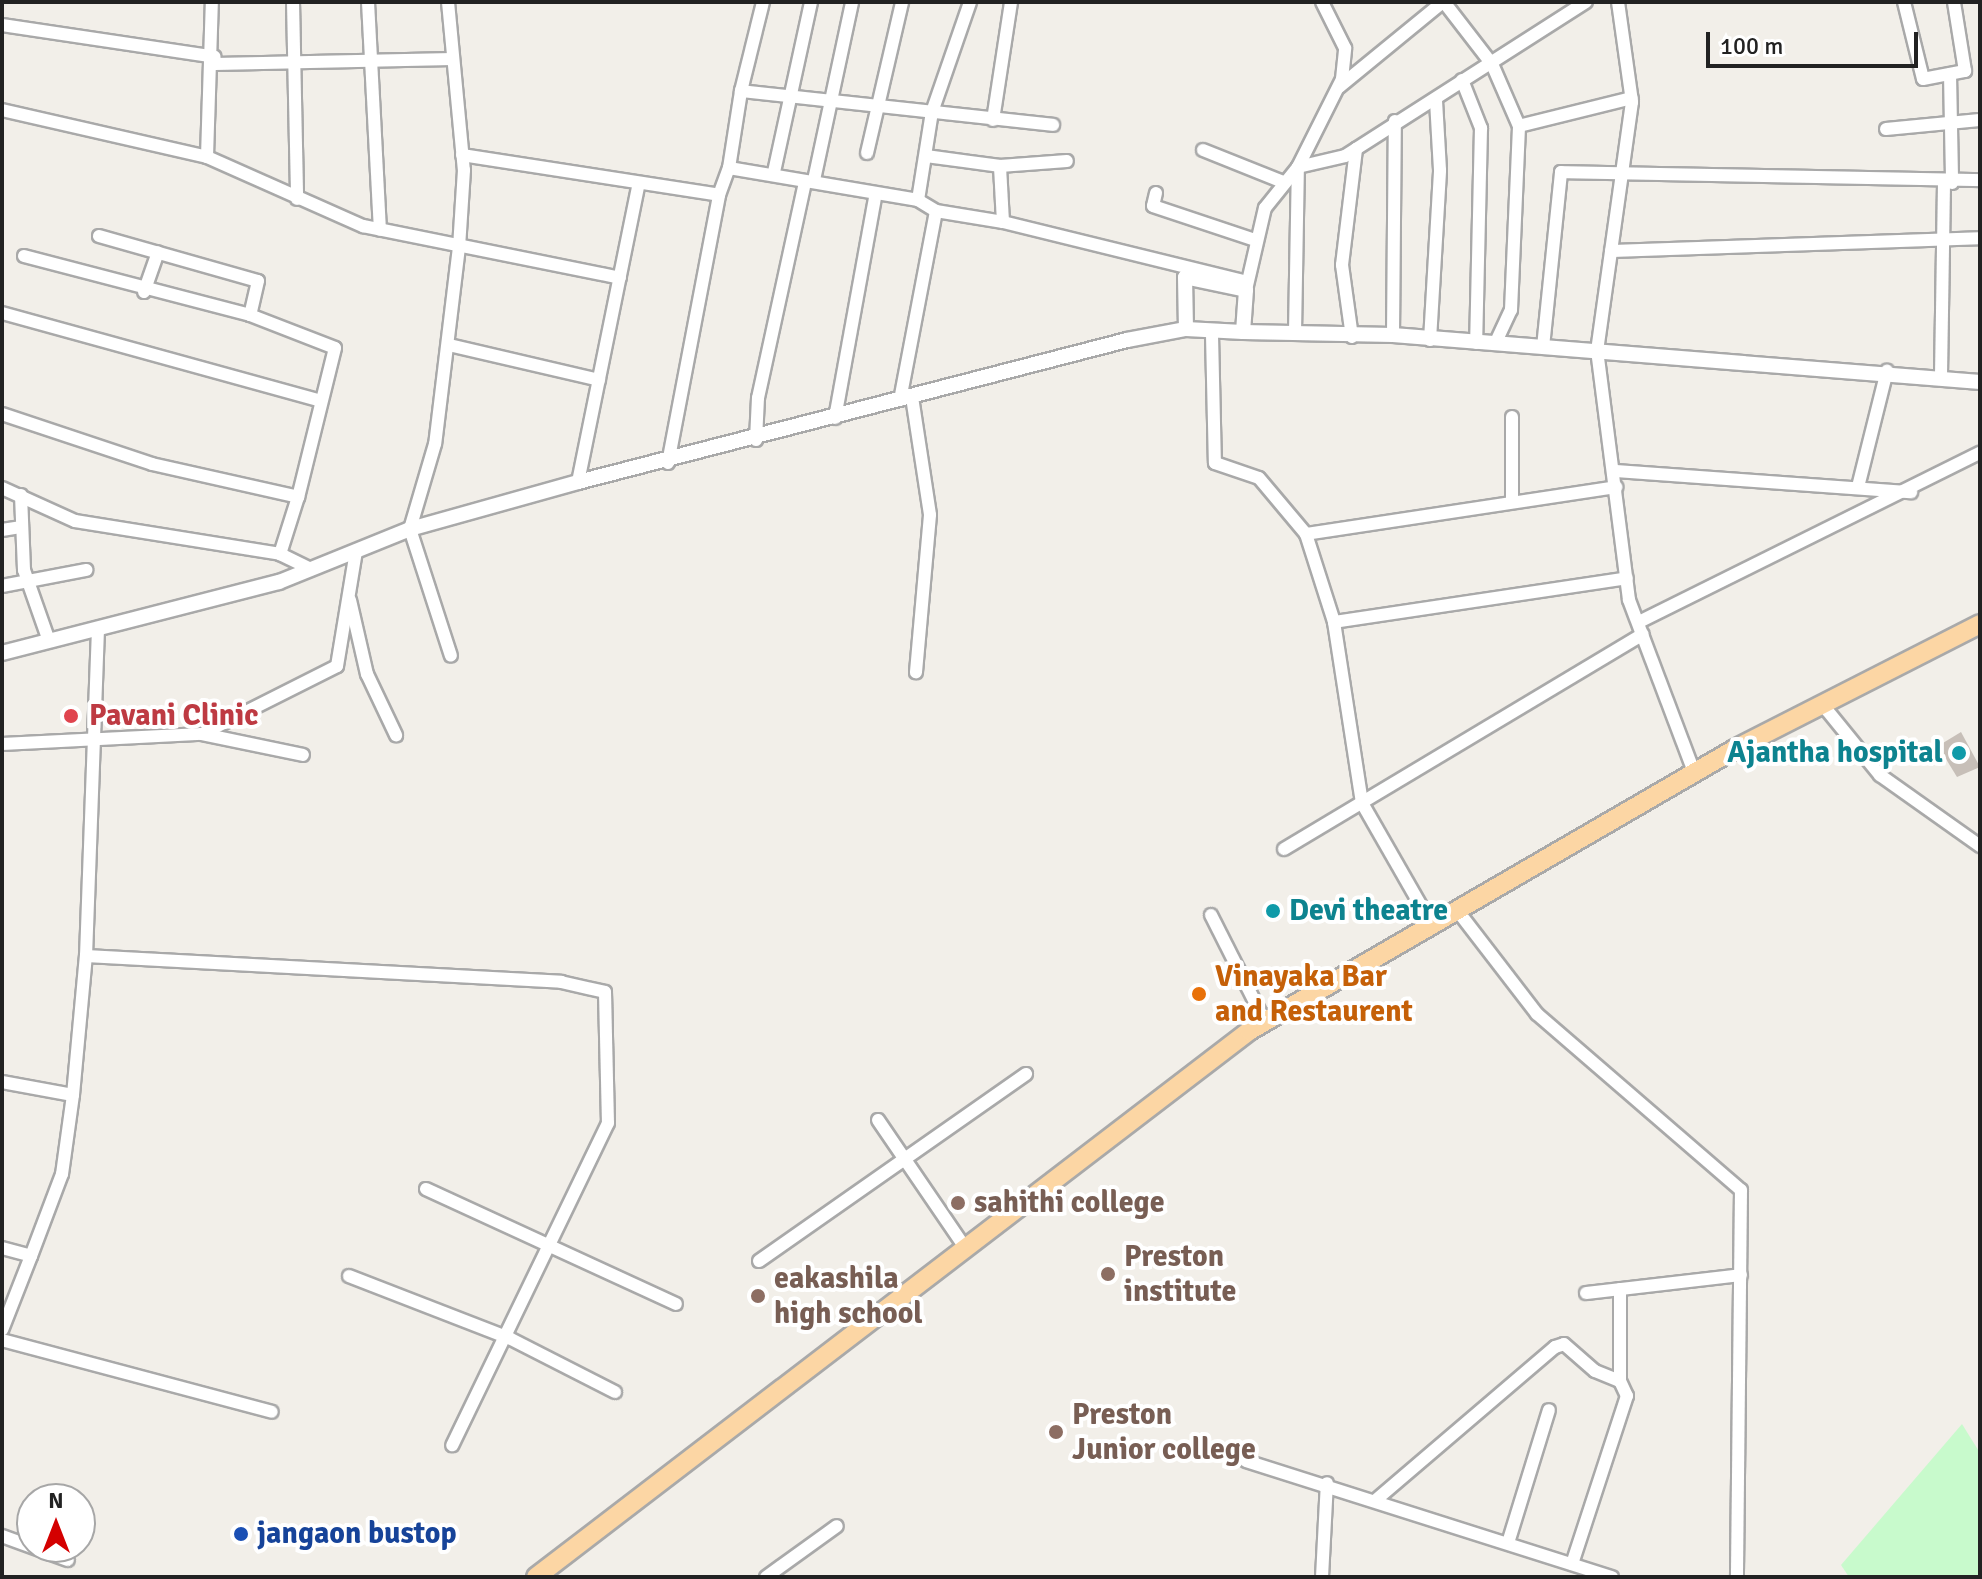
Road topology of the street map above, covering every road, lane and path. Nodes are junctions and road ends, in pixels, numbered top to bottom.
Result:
1 (212, 2) edge
2 (293, 2) edge
3 (368, 2) edge
4 (448, 2) edge
5 (763, 2) edge
6 (811, 2) edge
7 (852, 2) edge
8 (902, 2) edge
9 (970, 2) edge
10 (1011, 2) edge
11 (1322, 2) edge
12 (1443, 2) edge
13 (1586, 2) edge
14 (1618, 2) edge
15 (1904, 2) edge
16 (1954, 2) edge
17 (2, 25) edge
18 (453, 59) junction
19 (374, 60) junction
20 (215, 61) junction
21 (296, 62) junction
22 (1492, 64) junction
23 (1950, 74) junction
24 (1462, 80) junction
25 (741, 91) junction
26 (1334, 92) junction
27 (786, 97) junction
28 (1632, 98) junction
29 (829, 99) junction
30 (1436, 101) junction
31 (873, 107) junction
32 (2, 110) edge
33 (932, 112) junction
34 (993, 120) junction
35 (1980, 120) edge
36 (1395, 121) junction
37 (1951, 122) junction
38 (1053, 125) dead end
39 (1519, 126) junction
40 (1886, 129) dead end
41 (1356, 149) junction
42 (1203, 150) dead end
43 (867, 153) dead end
44 (462, 155) junction
45 (926, 156) junction
46 (207, 157) junction
47 (1067, 161) dead end
48 (1000, 166) junction
49 (1298, 167) junction
50 (729, 168) junction
51 (1625, 170) junction
52 (774, 172) junction
53 (1980, 180) edge
54 (809, 181) junction
55 (1283, 182) junction
56 (639, 183) junction
57 (1948, 183) junction
58 (1156, 193) dead end
59 (719, 195) junction
60 (875, 197) junction
61 (297, 199) junction
62 (918, 200) junction
63 (936, 211) junction
64 (1003, 222) junction
65 (380, 230) junction
66 (99, 236) dead end
67 (1980, 238) edge
68 (1255, 240) junction
69 (1942, 242) junction
70 (459, 247) junction
71 (1611, 251) junction
72 (158, 252) junction
73 (24, 256) dead end
74 (620, 278) junction
75 (1247, 286) junction
76 (144, 292) junction
77 (2, 313) edge
78 (250, 315) junction
79 (1186, 329) junction
80 (1243, 332) junction
81 (1295, 333) junction
82 (1212, 335) junction
83 (1393, 335) junction
84 (1352, 337) junction
85 (1430, 340) junction
86 (1476, 343) junction
87 (1495, 344) junction
88 (449, 345) junction
89 (1543, 347) junction
90 (1597, 350) junction
91 (1887, 371) junction
92 (1941, 375) junction
93 (599, 380) junction
94 (1980, 382) edge
95 (906, 399) junction
96 (321, 401) junction
97 (2, 414) edge
98 (1512, 417) dead end
99 (835, 418) junction
100 (756, 440) junction
101 (1980, 453) edge
102 (668, 463) junction
103 (1615, 471) junction
104 (578, 482) junction
105 (1616, 487) junction
106 (1858, 487) junction
107 (2, 488) edge
108 (1911, 492) junction
109 (21, 495) junction
110 (298, 497) junction
111 (1512, 500) junction
112 (22, 527) junction
113 (410, 529) junction
114 (2, 530) edge
115 (1306, 534) junction
116 (356, 551) junction
117 (280, 554) junction
118 (311, 569) junction
119 (86, 570) dead end
120 (1627, 578) junction
121 (26, 580) junction
122 (346, 585) junction
123 (2, 586) edge
124 (1334, 622) junction
125 (1980, 624) edge
126 (1641, 628) junction
127 (98, 629) junction
128 (49, 641) junction
129 (2, 653) edge
130 (451, 656) dead end
131 (916, 672) dead end
132 (1822, 704) junction
133 (202, 734) junction
134 (396, 735) dead end
135 (96, 738) junction
136 (2, 744) edge
137 (303, 755) dead end
138 (1694, 772) junction
139 (1362, 803) junction
140 (1980, 846) edge
141 (1284, 849) dead end
142 (1457, 910) junction
143 (1211, 915) dead end
144 (1432, 925) junction
145 (86, 956) junction
146 (1265, 1022) junction
147 (1026, 1074) dead end
148 (2, 1082) edge
149 (73, 1095) junction
150 (878, 1120) dead end
151 (903, 1160) junction
152 (426, 1189) dead end
153 (548, 1246) junction
154 (2, 1248) edge
155 (966, 1249) junction
156 (31, 1256) junction
157 (759, 1261) dead end
158 (1741, 1275) junction
159 (349, 1276) dead end
160 (1620, 1289) junction
161 (1586, 1293) dead end
162 (676, 1304) dead end
163 (2, 1330) edge
164 (509, 1338) junction
165 (2, 1340) edge
166 (1620, 1381) junction
167 (615, 1392) dead end
168 (1549, 1410) dead end
169 (272, 1412) dead end
170 (452, 1445) dead end
171 (1246, 1461) dead end
172 (1327, 1483) junction
173 (1377, 1499) junction
174 (837, 1526) dead end
175 (1508, 1543) junction
176 (1572, 1564) junction
177 (536, 1577) edge
178 (766, 1577) edge
179 (1322, 1577) edge
180 (1612, 1577) edge
181 (1737, 1577) edge

1 - 20 street
2 - 21 street
3 - 19 street
4 - 18 street
5 - 25 street
6 - 27 street
7 - 29 street
8 - 31 street
9 - 33 street
10 - 34 street
11 - 26 street
12 - 22 street
12 - 26 street
13 - 22 street
14 - 28 street
15 - 23 street
16 - 23 street
17 - 20 street
18 - 19 street
18 - 44 street
19 - 21 street
19 - 65 street
20 - 21 street
20 - 46 street
21 - 61 street
22 - 24 street
22 - 39 street
23 - 37 street
24 - 30 street
24 - 86 street
25 - 27 street
25 - 50 street
26 - 49 street
27 - 29 street
27 - 52 street
28 - 39 street
28 - 51 street
29 - 31 street
29 - 54 street
30 - 36 street
30 - 85 street
31 - 33 street
31 - 43 street
32 - 46 street
33 - 34 street
33 - 45 street
34 - 38 street
35 - 37 street
36 - 41 street
36 - 83 street
37 - 40 street
37 - 57 street
39 - 87 street
41 - 49 street
41 - 84 street
42 - 55 street
44 - 56 street
44 - 70 street
45 - 48 street
45 - 62 street
46 - 61 street
47 - 48 street
48 - 64 street
49 - 55 street
49 - 81 street
50 - 52 street
50 - 59 street
51 - 57 street
51 - 71 street
51 - 89 street
52 - 54 street
53 - 57 street
54 - 60 street
54 - 100 street
55 - 68 street
56 - 59 street
56 - 74 street
57 - 69 street
58 - 68 street
59 - 102 street
60 - 62 street
60 - 99 street
61 - 65 street
62 - 63 street
63 - 64 street
63 - 95 street
64 - 75 street
65 - 70 street
66 - 72 street
67 - 69 street
68 - 75 street
69 - 71 street
69 - 92 street
70 - 74 street
70 - 88 street
71 - 90 street
72 - 76 street
72 - 78 street
73 - 76 street
74 - 93 street
75 - 79 street
75 - 80 street
76 - 78 street
77 - 96 street
78 - 96 street
79 - 82 street
79 - 95 street
80 - 81 street
80 - 82 street
81 - 84 street
82 - 115 street
83 - 84 street
83 - 85 street
85 - 86 street
86 - 87 street
87 - 89 street
88 - 93 street
88 - 113 street
89 - 90 street
90 - 91 street
90 - 103 street
91 - 92 street
91 - 106 street
92 - 94 street
93 - 104 street
95 - 99 street
95 - 131 street
96 - 110 street
97 - 110 street
98 - 111 street
99 - 100 street
100 - 102 street
101 - 108 street
102 - 104 street
103 - 105 street
103 - 106 street
104 - 113 street
105 - 111 street
105 - 120 street
106 - 108 street
107 - 109 street
108 - 126 street
109 - 112 street
109 - 117 street
110 - 117 street
111 - 115 street
112 - 114 street
112 - 121 street
113 - 116 street
113 - 130 street
115 - 124 street
116 - 118 street
116 - 122 street
117 - 118 street
118 - 127 street
119 - 121 street
120 - 124 street
120 - 126 street
121 - 123 street
121 - 128 street
122 - 133 street
122 - 134 street
124 - 139 street
125 - 132 main road
126 - 138 street
126 - 139 street
127 - 128 street
127 - 135 street
128 - 129 street
132 - 138 main road
132 - 140 street
133 - 135 street
133 - 137 street
135 - 136 street
135 - 145 street
138 - 142 main road
139 - 141 street
139 - 144 street
142 - 144 main road
142 - 158 street
143 - 146 street
144 - 146 main road
145 - 149 street
145 - 153 street
146 - 155 main road
147 - 151 street
148 - 149 street
149 - 156 street
150 - 151 street
151 - 155 street
151 - 157 street
152 - 153 street
153 - 162 street
153 - 164 street
154 - 156 street
155 - 177 main road
156 - 163 street
158 - 160 street
158 - 181 street
159 - 164 street
160 - 161 street
160 - 166 street
164 - 167 street
164 - 170 street
165 - 169 street
166 - 173 street
166 - 176 street
168 - 175 street
171 - 172 street
172 - 173 street
172 - 179 street
173 - 175 street
174 - 178 street
175 - 176 street
176 - 180 street

